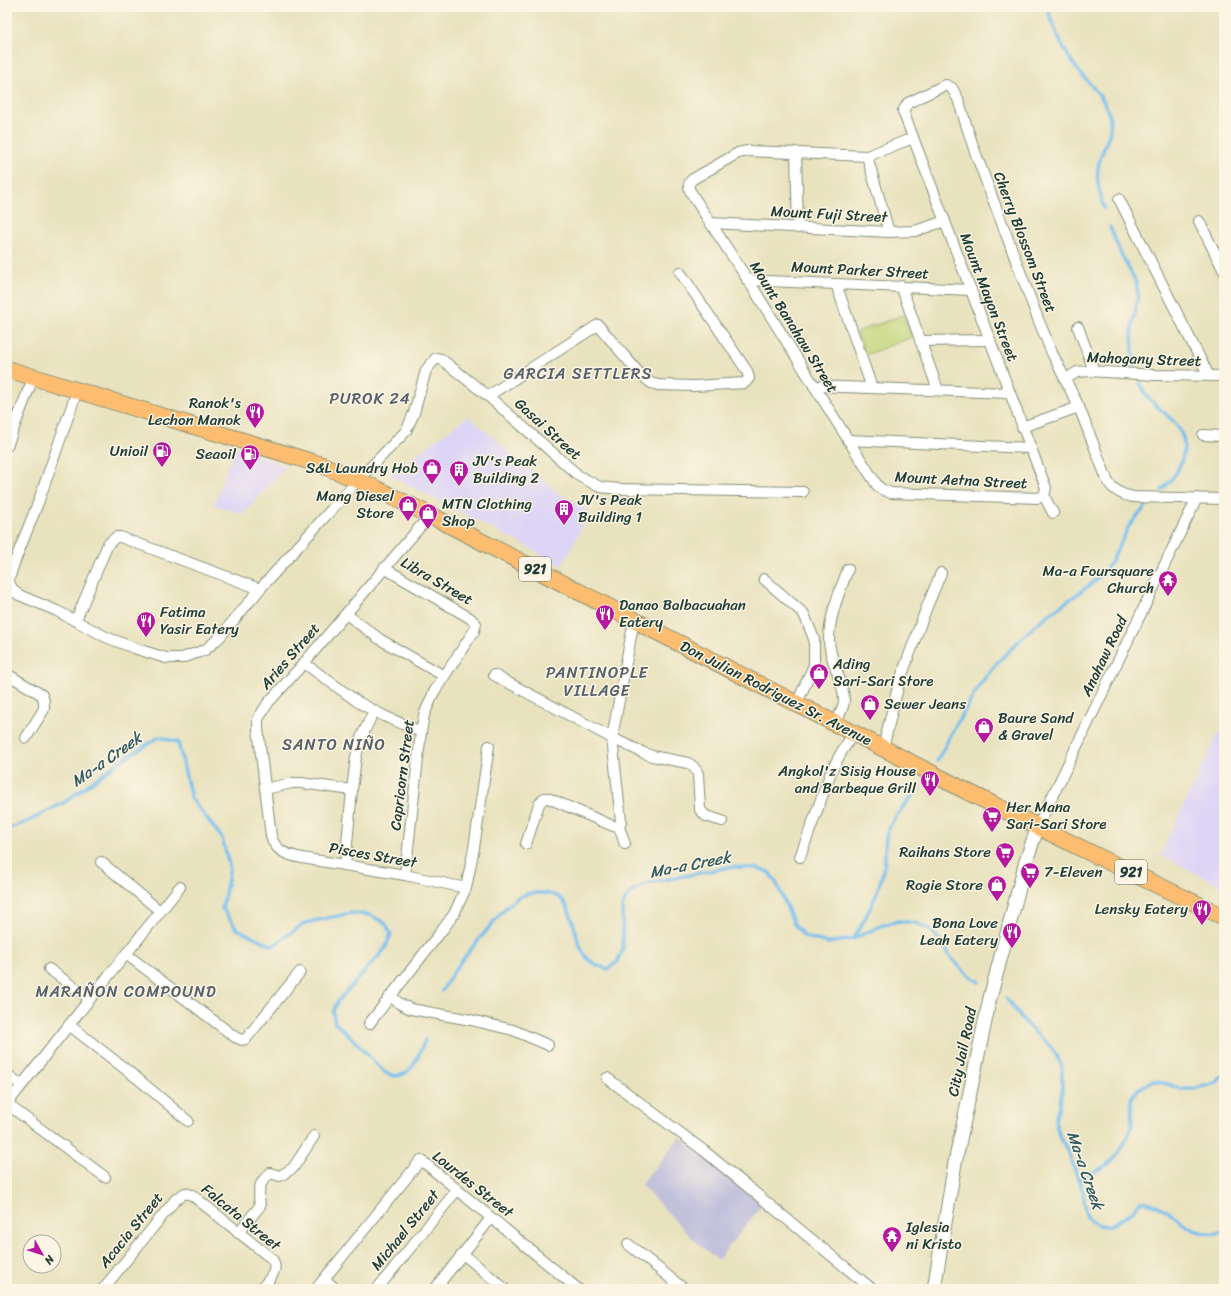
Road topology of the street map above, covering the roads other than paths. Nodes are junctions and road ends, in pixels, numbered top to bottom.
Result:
1 (949, 86) joint
2 (913, 138) junction
3 (796, 152) junction
4 (868, 156) junction
5 (1119, 199) dead end
6 (945, 221) junction
7 (1199, 221) dead end
8 (710, 223) junction
9 (798, 228) junction
10 (889, 232) junction
11 (1224, 270) edge
12 (680, 272) dead end
13 (747, 280) junction
14 (836, 284) junction
15 (901, 286) junction
16 (971, 290) junction
17 (1078, 326) dead end
18 (990, 340) junction
19 (920, 341) junction
20 (7, 369) edge
21 (1094, 371) junction
22 (1209, 376) junction
23 (1224, 376) edge
24 (34, 378) junction
25 (1066, 380) junction
26 (814, 386) junction
27 (872, 388) junction
28 (938, 390) junction
29 (77, 391) junction
30 (1010, 393) junction
31 (488, 396) junction
32 (1079, 407) junction
33 (1022, 427) junction
34 (1203, 435) dead end
35 (1224, 436) edge
36 (848, 440) junction
37 (7, 446) edge
38 (1031, 448) junction
39 (358, 480) junction
40 (877, 485) joint
41 (802, 492) dead end
42 (1044, 496) junction
43 (1197, 498) junction
44 (1224, 499) edge
45 (1053, 513) dead end
46 (430, 515) junction
47 (10, 567) edge
48 (384, 568) junction
49 (848, 569) dead end
50 (941, 573) dead end
51 (764, 579) dead end
52 (260, 589) junction
53 (346, 614) junction
54 (76, 620) junction
55 (634, 620) junction
56 (474, 621) joint
57 (304, 663) junction
58 (7, 675) edge
59 (494, 675) dead end
60 (444, 676) junction
61 (797, 704) junction
62 (374, 711) junction
63 (836, 723) junction
64 (421, 732) junction
65 (854, 733) junction
66 (26, 738) dead end
67 (612, 738) junction
68 (489, 746) dead end
69 (883, 748) junction
70 (266, 789) junction
71 (352, 790) junction
72 (722, 821) dead end
73 (1038, 826) junction
74 (619, 827) junction
75 (526, 844) dead end
76 (625, 844) dead end
77 (276, 847) joint
78 (800, 858) dead end
79 (101, 862) dead end
80 (345, 865) junction
81 (405, 875) junction
82 (180, 887) dead end
83 (466, 888) junction
84 (160, 911) junction
85 (1224, 917) edge
86 (126, 954) junction
87 (49, 969) dead end
88 (300, 972) dead end
89 (390, 996) junction
90 (90, 999) junction
91 (369, 1024) dead end
92 (69, 1025) junction
93 (548, 1045) dead end
94 (7, 1074) edge
95 (607, 1078) dead end
96 (21, 1085) junction
97 (7, 1104) edge
98 (188, 1121) dead end
99 (314, 1136) dead end
100 (105, 1177) dead end
101 (457, 1190) junction
102 (185, 1193) joint
103 (492, 1218) junction
104 (238, 1233) junction
105 (628, 1244) dead end
106 (463, 1254) junction
107 (324, 1279) junction
108 (103, 1289) edge
109 (261, 1289) edge
110 (316, 1289) edge
111 (336, 1289) edge
112 (377, 1289) edge
113 (435, 1289) edge
114 (505, 1289) edge
115 (578, 1289) edge
116 (684, 1289) edge
117 (872, 1289) edge
118 (934, 1289) edge

1 - 2 street, Mount Mayon Street
1 - 25 street, Cherry Blossom Street
2 - 4 street
2 - 6 street, Mount Mayon Street
3 - 4 street
3 - 8 street, Mount Banahaw Street
3 - 9 street
4 - 10 street
5 - 22 street
6 - 10 street, Mount Fuji Street
6 - 16 street, Mount Mayon Street
7 - 11 street
8 - 9 street, Mount Fuji Street
8 - 13 street, Mount Banahaw Street
9 - 10 street, Mount Fuji Street
12 - 31 street
13 - 14 street, Mount Parker Street
13 - 26 street, Mount Banahaw Street
14 - 15 street, Mount Parker Street
14 - 27 street
15 - 16 street, Mount Parker Street
15 - 19 street
16 - 18 street, Mount Mayon Street
17 - 21 street
18 - 19 street
18 - 30 street, Mount Mayon Street
19 - 28 street
20 - 24 main road, Don Julian Rodriguez Sr. Avenue / 921
21 - 22 street, Mahogany Street
21 - 25 street, Mahogany Street
22 - 23 street, Mahogany Street
24 - 29 main road, Don Julian Rodriguez Sr. Avenue / 921
24 - 37 street
25 - 32 street, Cherry Blossom Street
26 - 27 street
26 - 36 street, Mount Banahaw Street
27 - 28 street
28 - 30 street
29 - 39 main road, Don Julian Rodriguez Sr. Avenue / 921
29 - 47 street
30 - 33 street, Mount Mayon Street
31 - 39 street, Gasai Street
31 - 41 street, Gasai Street
32 - 33 street
32 - 43 street, Cherry Blossom Street
33 - 38 street, Mount Mayon Street
34 - 35 street
36 - 38 street
36 - 40 street, Mount Banahaw Street
38 - 42 street, Mount Mayon Street
39 - 46 main road, Don Julian Rodriguez Sr. Avenue / 921
39 - 52 street
40 - 42 street, Mount Aetna Street
42 - 45 street
43 - 44 street
43 - 73 street, Anahaw Road
46 - 48 street, Aries Street
46 - 55 main road, Don Julian Rodriguez Sr. Avenue / 921
47 - 54 street
48 - 53 street, Aries Street
48 - 56 street, Libra Street
49 - 63 street
50 - 69 street
51 - 61 street
52 - 54 street
52 - 54 street
53 - 57 street, Aries Street
53 - 60 street
55 - 61 main road, Don Julian Rodriguez Sr. Avenue / 921
55 - 67 street
56 - 60 street, Capricorn Street
57 - 62 street
57 - 70 street, Aries Street
58 - 66 street
59 - 67 street
60 - 64 street, Capricorn Street
61 - 63 main road, Don Julian Rodriguez Sr. Avenue / 921
62 - 64 street
62 - 71 street
63 - 65 main road, Don Julian Rodriguez Sr. Avenue / 921
64 - 81 street, Capricorn Street
65 - 69 main road, Don Julian Rodriguez Sr. Avenue / 921
65 - 78 street
67 - 72 street
67 - 74 street
68 - 83 street
69 - 73 main road, Don Julian Rodriguez Sr. Avenue / 921
70 - 71 street
70 - 77 street, Aries Street
71 - 80 street
73 - 85 main road, Don Julian Rodriguez Sr. Avenue / 921
73 - 118 street, City Jail Road
74 - 75 street
74 - 76 street
77 - 80 street, Pisces Street
79 - 84 street
80 - 81 street, Pisces Street
81 - 83 street, Pisces Street
82 - 84 street
83 - 89 street
84 - 86 street
86 - 88 street
86 - 90 street
87 - 90 street
89 - 91 street
89 - 93 street
90 - 92 street
92 - 96 street
92 - 98 street
94 - 96 street
95 - 117 street
96 - 97 street
97 - 100 street
99 - 104 street
101 - 103 street, Lourdes Street
101 - 107 street, Lourdes Street
101 - 112 street, Michael Street
102 - 104 street, Falcata Street
102 - 108 street, Acacia Street
103 - 106 street
103 - 115 street, Lourdes Street
104 - 109 street, Falcata Street
105 - 116 street
106 - 113 street
106 - 114 street
107 - 110 street, Lourdes Street
107 - 111 street

